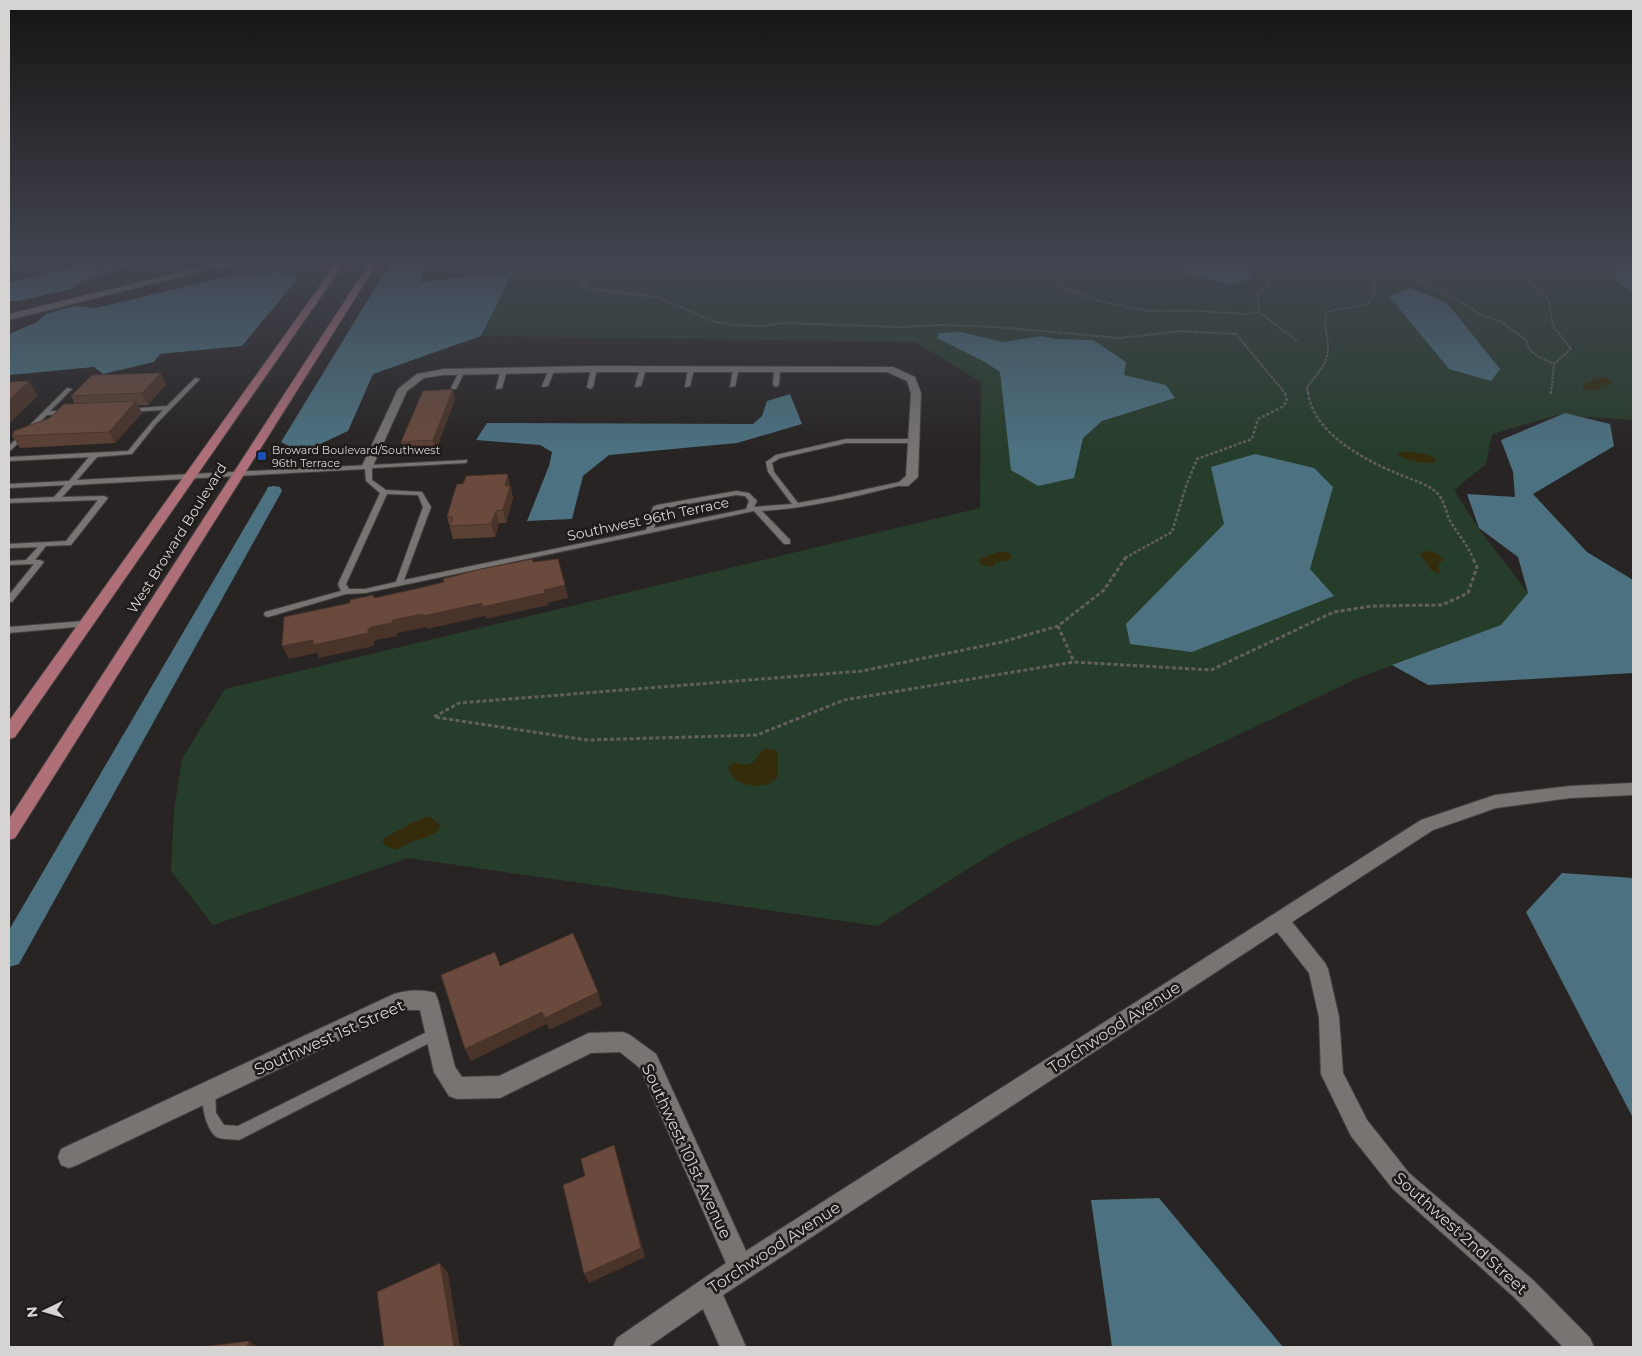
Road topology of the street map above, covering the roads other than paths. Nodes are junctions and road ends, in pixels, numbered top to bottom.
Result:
1 (297, 325) edge
2 (333, 325) edge
3 (552, 369) junction
4 (594, 369) junction
5 (643, 369) junction
6 (690, 369) junction
7 (736, 369) junction
8 (776, 369) junction
9 (504, 370) junction
10 (462, 371) junction
11 (197, 379) dead end
12 (776, 385) dead end
13 (545, 386) dead end
14 (638, 386) dead end
15 (687, 386) dead end
16 (732, 386) dead end
17 (590, 387) dead end
18 (454, 388) edge
19 (499, 388) dead end
20 (69, 389) dead end
21 (168, 408) junction
22 (120, 410) edge
23 (73, 412) edge
24 (45, 413) junction
25 (914, 441) junction
26 (9, 450) edge
27 (94, 455) junction
28 (9, 459) edge
29 (465, 461) dead end
30 (368, 466) junction
31 (237, 474) junction
32 (188, 477) junction
33 (71, 483) junction
34 (904, 483) joint
35 (9, 486) edge
36 (384, 492) junction
37 (56, 500) junction
38 (10, 502) edge
39 (797, 506) junction
40 (752, 510) junction
41 (649, 531) junction
42 (787, 542) dead end
43 (44, 544) junction
44 (9, 546) edge
45 (29, 562) junction
46 (9, 563) edge
47 (398, 584) junction
48 (346, 592) junction
49 (9, 600) edge
50 (268, 614) dead end
51 (84, 624) junction
52 (9, 630) edge
53 (9, 733) edge
54 (1633, 789) edge
55 (9, 833) edge
56 (1280, 920) junction
57 (435, 1034) junction
58 (623, 1042) joint
59 (209, 1091) junction
60 (69, 1157) dead end
61 (741, 1268) junction
62 (708, 1290) junction
63 (626, 1347) edge
64 (733, 1347) edge
65 (1581, 1347) edge

1 - 32 main road, West Broward Boulevard
2 - 31 main road, West Broward Boulevard
3 - 4 street
3 - 9 street
3 - 13 lane
4 - 5 street
4 - 17 lane
5 - 6 street
5 - 14 lane
6 - 7 street
6 - 15 lane
7 - 8 street
7 - 16 lane
8 - 12 lane
8 - 25 street
9 - 10 street
9 - 19 lane
10 - 18 lane
10 - 30 street
11 - 21 lane
20 - 24 lane
21 - 22 lane
21 - 27 lane
23 - 24 lane
24 - 26 lane
25 - 34 street
25 - 39 lane
27 - 28 lane
27 - 33 lane
29 - 30 lane
30 - 31 lane
30 - 36 lane
31 - 32 lane
31 - 55 main road, West Broward Boulevard
32 - 33 lane
32 - 51 main road, West Broward Boulevard
33 - 35 lane
33 - 37 lane
34 - 39 lane, Southwest 96th Terrace
36 - 47 lane
36 - 48 lane
37 - 38 lane
37 - 43 lane
39 - 40 lane, Southwest 96th Terrace
40 - 41 lane, Southwest 96th Terrace
40 - 41 lane
40 - 42 lane
41 - 47 lane, Southwest 96th Terrace
43 - 44 lane
43 - 45 lane
45 - 46 lane
45 - 49 lane
47 - 48 lane, Southwest 96th Terrace
48 - 50 lane, Southwest 96th Terrace
51 - 52 lane
51 - 53 main road, West Broward Boulevard
54 - 56 street, Torchwood Avenue
56 - 61 street, Torchwood Avenue
56 - 65 street, Southwest 2nd Street
57 - 58 street, Southwest 1st Street
57 - 59 street, Southwest 1st Street
57 - 59 lane
58 - 61 street, Southwest 101st Avenue
59 - 60 street, Southwest 1st Street
61 - 62 street, Torchwood Avenue
62 - 63 street, Torchwood Avenue
62 - 64 street

